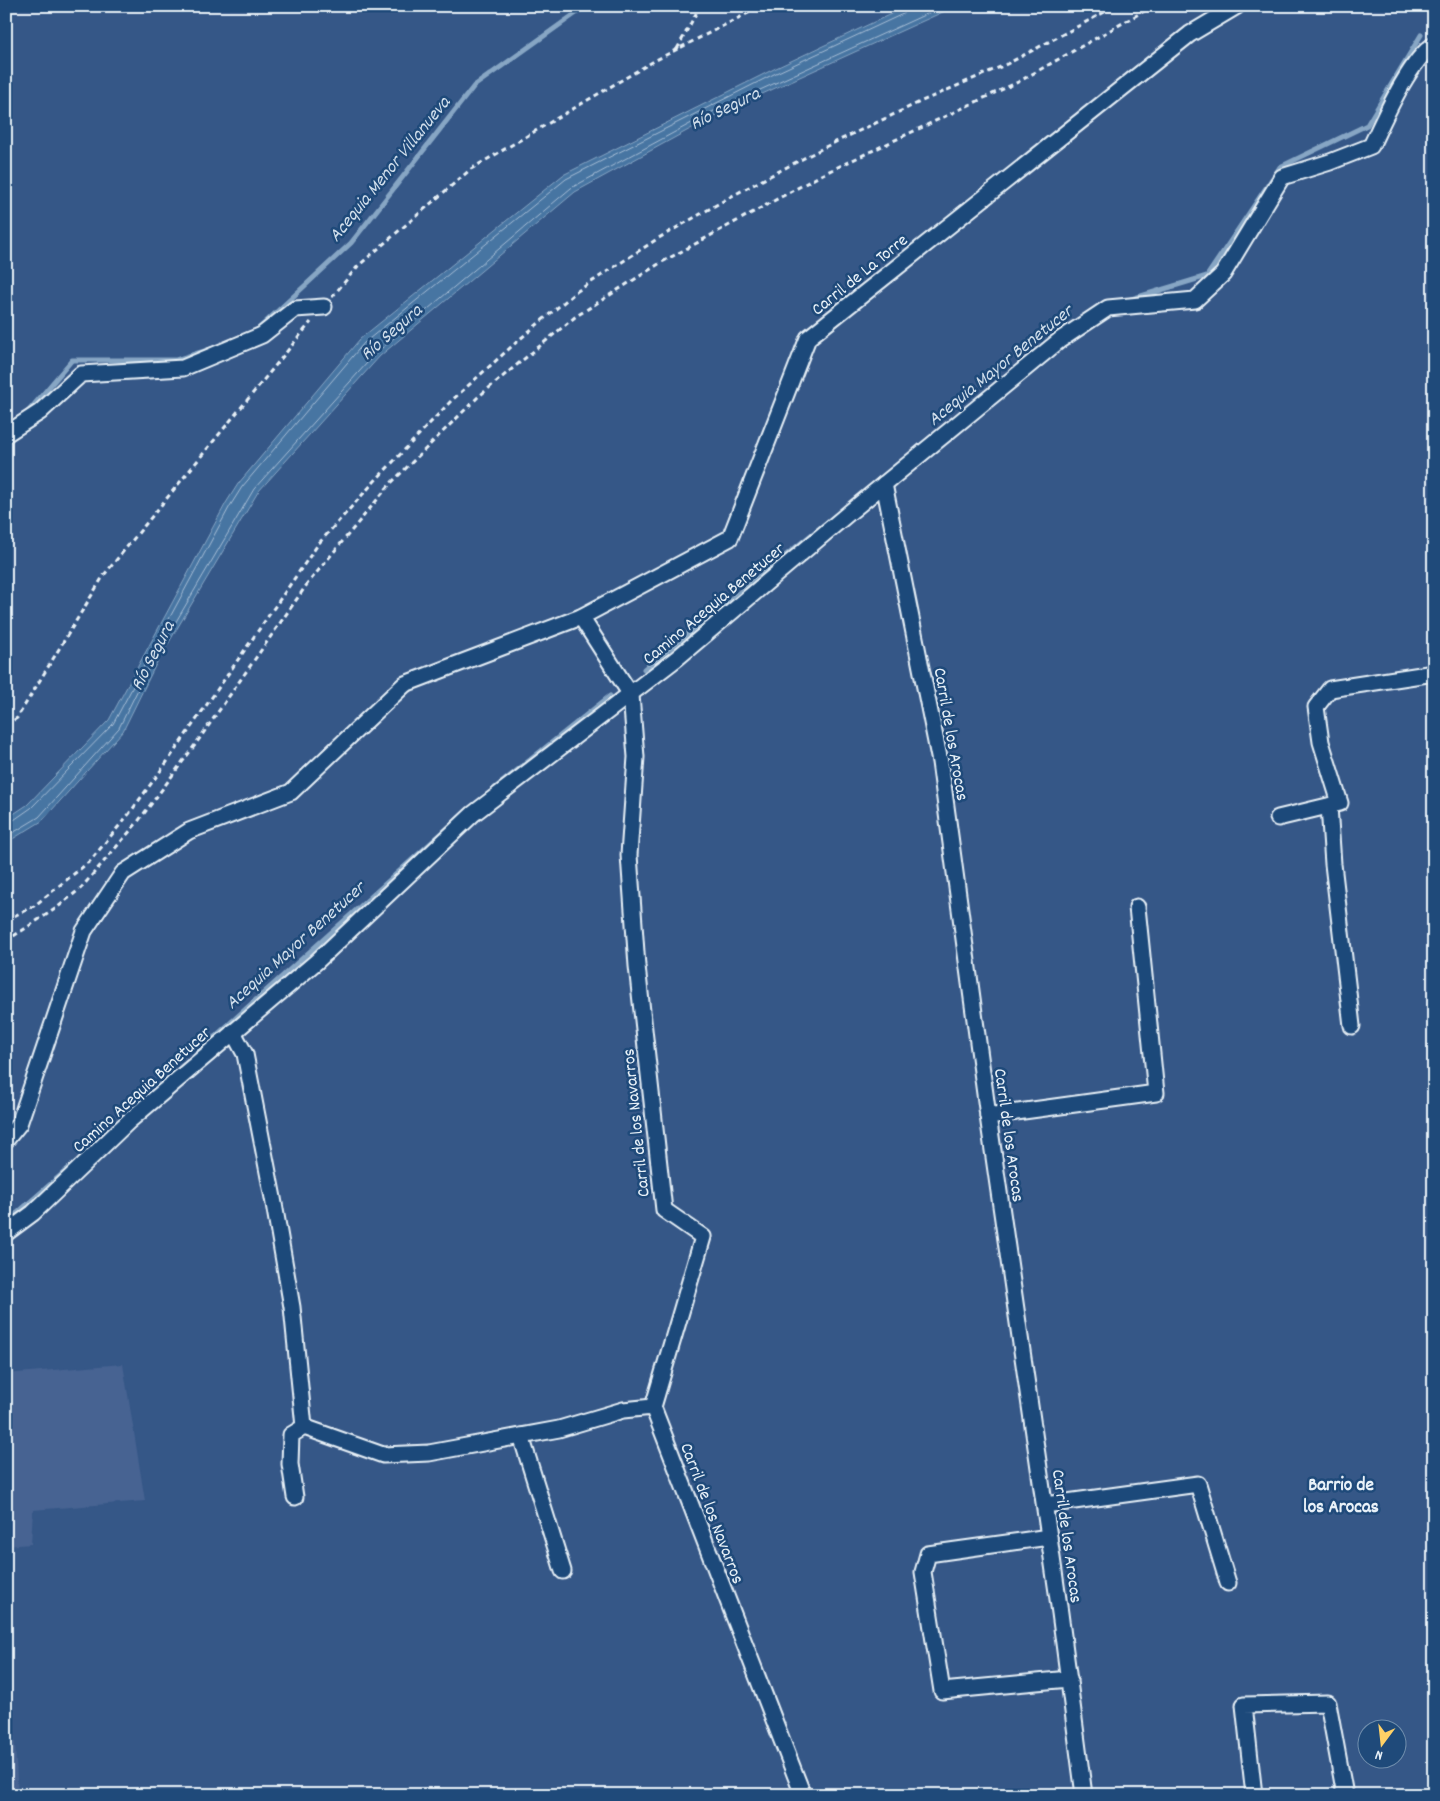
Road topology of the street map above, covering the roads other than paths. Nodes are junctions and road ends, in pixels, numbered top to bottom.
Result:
1 (1237, 6) edge
2 (1434, 45) edge
3 (324, 307) road end
4 (6, 434) edge
5 (884, 484) junction
6 (581, 617) junction
7 (1434, 673) edge
8 (631, 695) junction
9 (1329, 806) junction
10 (1278, 818) dead end
11 (1137, 907) dead end
12 (1352, 1026) dead end
13 (233, 1032) junction
14 (988, 1116) junction
15 (6, 1140) edge
16 (6, 1233) edge
17 (652, 1408) junction
18 (304, 1427) junction
19 (521, 1436) junction
20 (295, 1497) dead end
21 (1044, 1505) junction
22 (1049, 1537) junction
23 (562, 1571) dead end
24 (1228, 1583) dead end
25 (1069, 1679) junction
26 (803, 1795) edge
27 (1084, 1795) edge
28 (1254, 1795) edge
29 (1345, 1795) edge

1 - 6 street, Carril de La Torre
2 - 5 street, Camino Acequia Benetucer
3 - 4 street
5 - 8 street, Camino Acequia Benetucer
5 - 14 street, Carril de los Arocas
6 - 8 street, Carril de los Navarros
6 - 15 street, Carril de La Torre
7 - 9 street
8 - 13 street, Camino Acequia Benetucer
8 - 17 street, Carril de los Navarros
9 - 10 street
9 - 12 street
11 - 14 street
13 - 16 street, Camino Acequia Benetucer
13 - 18 street
14 - 21 street, Carril de los Arocas
17 - 19 street
17 - 26 street, Carril de los Navarros
18 - 19 street
18 - 20 street
19 - 23 street
21 - 22 street, Carril de los Arocas
21 - 24 street
22 - 25 street, Carril de los Arocas
22 - 25 street
25 - 27 street, Carril de los Arocas
28 - 29 street

